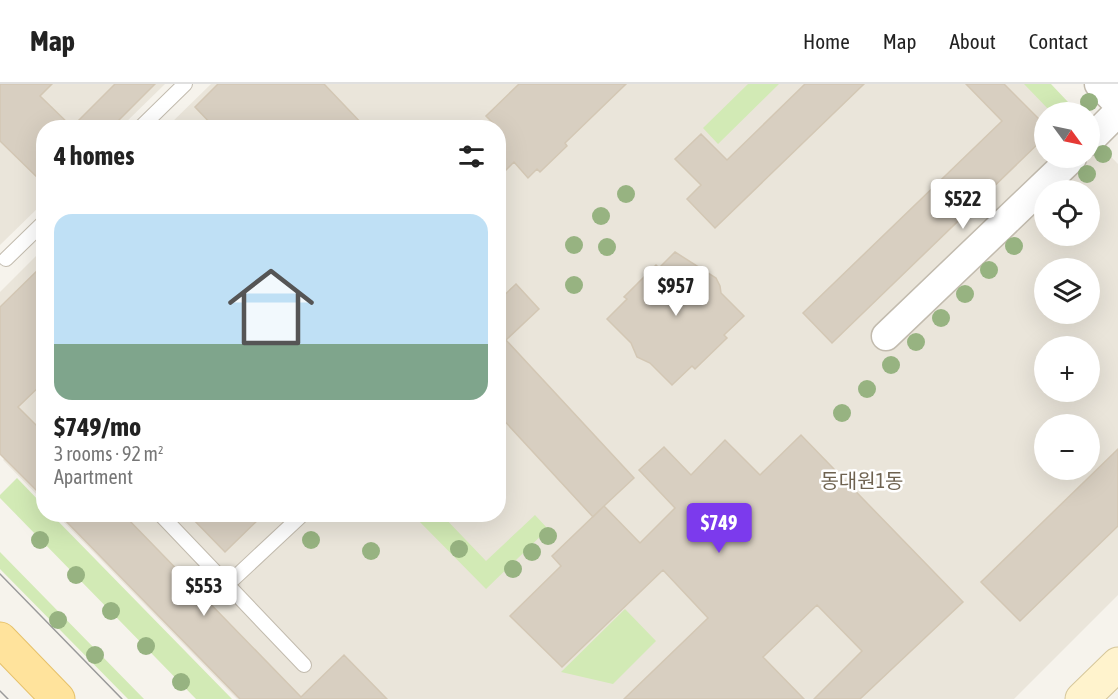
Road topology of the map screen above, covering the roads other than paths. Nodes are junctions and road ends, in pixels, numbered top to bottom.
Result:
1 (185, 84) edge
2 (1099, 84) edge
3 (1118, 104) edge
4 (1118, 112) edge
5 (148, 120) edge
6 (1100, 130) edge
7 (1062, 168) edge
8 (36, 230) edge
9 (6, 259) dead end
10 (886, 336) dead end
11 (168, 522) edge
12 (294, 522) edge
13 (227, 585) junction
14 (0, 639) edge
15 (1118, 664) edge
16 (304, 665) dead end
17 (58, 699) edge
18 (1082, 699) edge

1 - 5 lane
2 - 3 street
4 - 6 street
7 - 10 street
8 - 9 lane
11 - 13 lane
12 - 13 lane
13 - 16 lane
14 - 17 main road
15 - 18 main road

